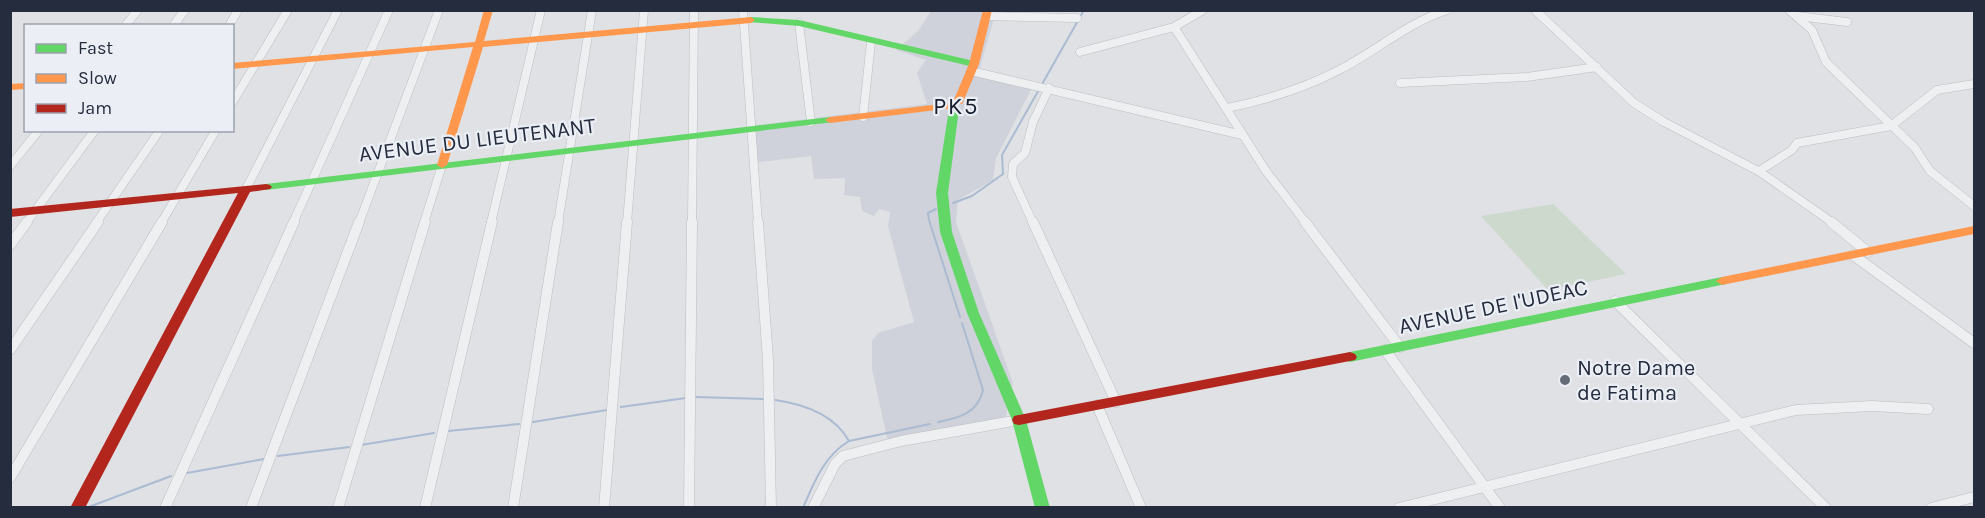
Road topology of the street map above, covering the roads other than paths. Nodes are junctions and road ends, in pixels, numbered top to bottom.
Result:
1 (138, 10) edge
2 (185, 10) edge
3 (238, 10) edge
4 (288, 10) edge
5 (338, 10) edge
6 (389, 10) edge
7 (439, 10) edge
8 (489, 10) edge
9 (541, 10) edge
10 (592, 10) edge
11 (644, 10) edge
12 (1203, 10) edge
13 (1448, 10) edge
14 (1535, 10) edge
15 (1790, 10) edge
16 (987, 13) edge
17 (744, 15) edge
18 (694, 16) edge
19 (1797, 16) junction
20 (1077, 18) dead end
21 (1847, 22) dead end
22 (799, 23) junction
23 (127, 24) edge
24 (174, 24) edge
25 (230, 24) edge
26 (643, 27) junction
27 (1174, 27) junction
28 (589, 32) junction
29 (534, 38) junction
30 (871, 42) junction
31 (479, 43) junction
32 (424, 48) junction
33 (1080, 52) dead end
34 (368, 54) junction
35 (313, 58) junction
36 (256, 64) junction
37 (234, 66) edge
38 (1597, 67) junction
39 (973, 68) junction
40 (1400, 83) dead end
41 (1974, 84) edge
42 (1048, 88) junction
43 (234, 101) edge
44 (953, 106) junction
45 (1227, 108) junction
46 (862, 117) junction
47 (811, 122) junction
48 (1891, 126) junction
49 (752, 129) junction
50 (37, 132) edge
51 (94, 132) edge
52 (159, 132) edge
53 (215, 132) edge
54 (1242, 135) junction
55 (694, 136) junction
56 (633, 142) junction
57 (569, 149) junction
58 (508, 156) junction
59 (442, 165) junction
60 (10, 166) edge
61 (1760, 171) junction
62 (378, 172) junction
63 (313, 180) junction
64 (246, 189) junction
65 (179, 194) junction
66 (113, 201) junction
67 (1974, 206) edge
68 (37, 210) junction
69 (10, 213) edge
70 (1974, 230) edge
71 (10, 245) edge
72 (1868, 252) junction
73 (1853, 255) junction
74 (1616, 301) junction
75 (1974, 343) edge
76 (1400, 347) junction
77 (10, 350) edge
78 (1384, 350) junction
79 (1116, 402) junction
80 (1097, 405) junction
81 (1928, 409) dead end
82 (1020, 420) junction
83 (1739, 424) junction
84 (10, 478) edge
85 (1485, 488) junction
86 (1974, 497) edge
87 (77, 507) edge
88 (165, 507) edge
89 (251, 507) edge
90 (338, 507) edge
91 (425, 507) edge
92 (513, 507) edge
93 (604, 507) edge
94 (689, 507) edge
95 (771, 507) edge
96 (813, 507) edge
97 (1042, 507) edge
98 (1141, 507) edge
99 (1399, 507) edge
100 (1500, 507) edge
101 (1826, 507) edge
102 (1931, 507) edge

1 - 23 street
2 - 24 street
3 - 25 street
4 - 36 street
5 - 35 street
6 - 34 street
7 - 32 street
8 - 31 main road
9 - 29 street
10 - 28 street
11 - 26 street
12 - 27 street
13 - 45 street
14 - 38 street
15 - 19 street
16 - 20 street
16 - 39 main road
17 - 18 main road
17 - 22 main road
17 - 49 street
18 - 26 main road
18 - 55 street
19 - 21 street
19 - 48 street
22 - 30 main road
22 - 47 street
26 - 28 main road
26 - 56 street
27 - 33 street
27 - 45 street
28 - 29 main road
28 - 57 street
29 - 31 main road
29 - 58 street
30 - 39 main road
30 - 46 street
31 - 32 main road
31 - 59 main road
32 - 34 main road
32 - 62 street
34 - 35 main road
34 - 63 street
35 - 36 main road
35 - 64 street
36 - 37 main road
36 - 43 street
38 - 40 street
38 - 61 street
39 - 42 street
39 - 44 main road
41 - 48 street
42 - 54 street
42 - 79 street
44 - 46 main road, AVENUE DU LIEUTENANT
44 - 82 main road
45 - 54 street
46 - 47 main road, AVENUE DU LIEUTENANT
47 - 49 main road, AVENUE DU LIEUTENANT
48 - 61 street
48 - 67 street
49 - 55 main road, AVENUE DU LIEUTENANT
49 - 95 street
50 - 60 street
51 - 68 street
52 - 66 street
53 - 65 street
54 - 76 street
55 - 56 main road, AVENUE DU LIEUTENANT
55 - 94 street
56 - 57 main road, AVENUE DU LIEUTENANT
56 - 93 street
57 - 58 main road, AVENUE DU LIEUTENANT
57 - 92 street
58 - 59 main road, AVENUE DU LIEUTENANT
58 - 91 street
59 - 62 main road, AVENUE DU LIEUTENANT
59 - 90 street
61 - 72 street
62 - 63 main road, AVENUE DU LIEUTENANT
62 - 89 street
63 - 64 main road, AVENUE DU LIEUTENANT
63 - 88 street
64 - 65 main road, AVENUE DU LIEUTENANT
64 - 87 main road
65 - 66 main road, AVENUE DU LIEUTENANT
65 - 84 street
66 - 68 main road, AVENUE DU LIEUTENANT
66 - 77 street
68 - 69 main road, AVENUE DU LIEUTENANT
68 - 71 street
70 - 72 main road, AVENUE DE I'UDEAC
72 - 73 main road, AVENUE DE I'UDEAC
73 - 74 main road, AVENUE DE I'UDEAC
73 - 75 street
74 - 76 main road, AVENUE DE I'UDEAC
74 - 83 street
76 - 78 main road, AVENUE DE I'UDEAC
78 - 79 main road, AVENUE DE I'UDEAC
78 - 85 street
79 - 80 main road, AVENUE DE I'UDEAC
80 - 82 main road, AVENUE DE I'UDEAC
80 - 98 street
81 - 83 street
82 - 96 street
82 - 97 main road
83 - 85 street
83 - 101 street
85 - 99 street
85 - 100 street
86 - 102 street

